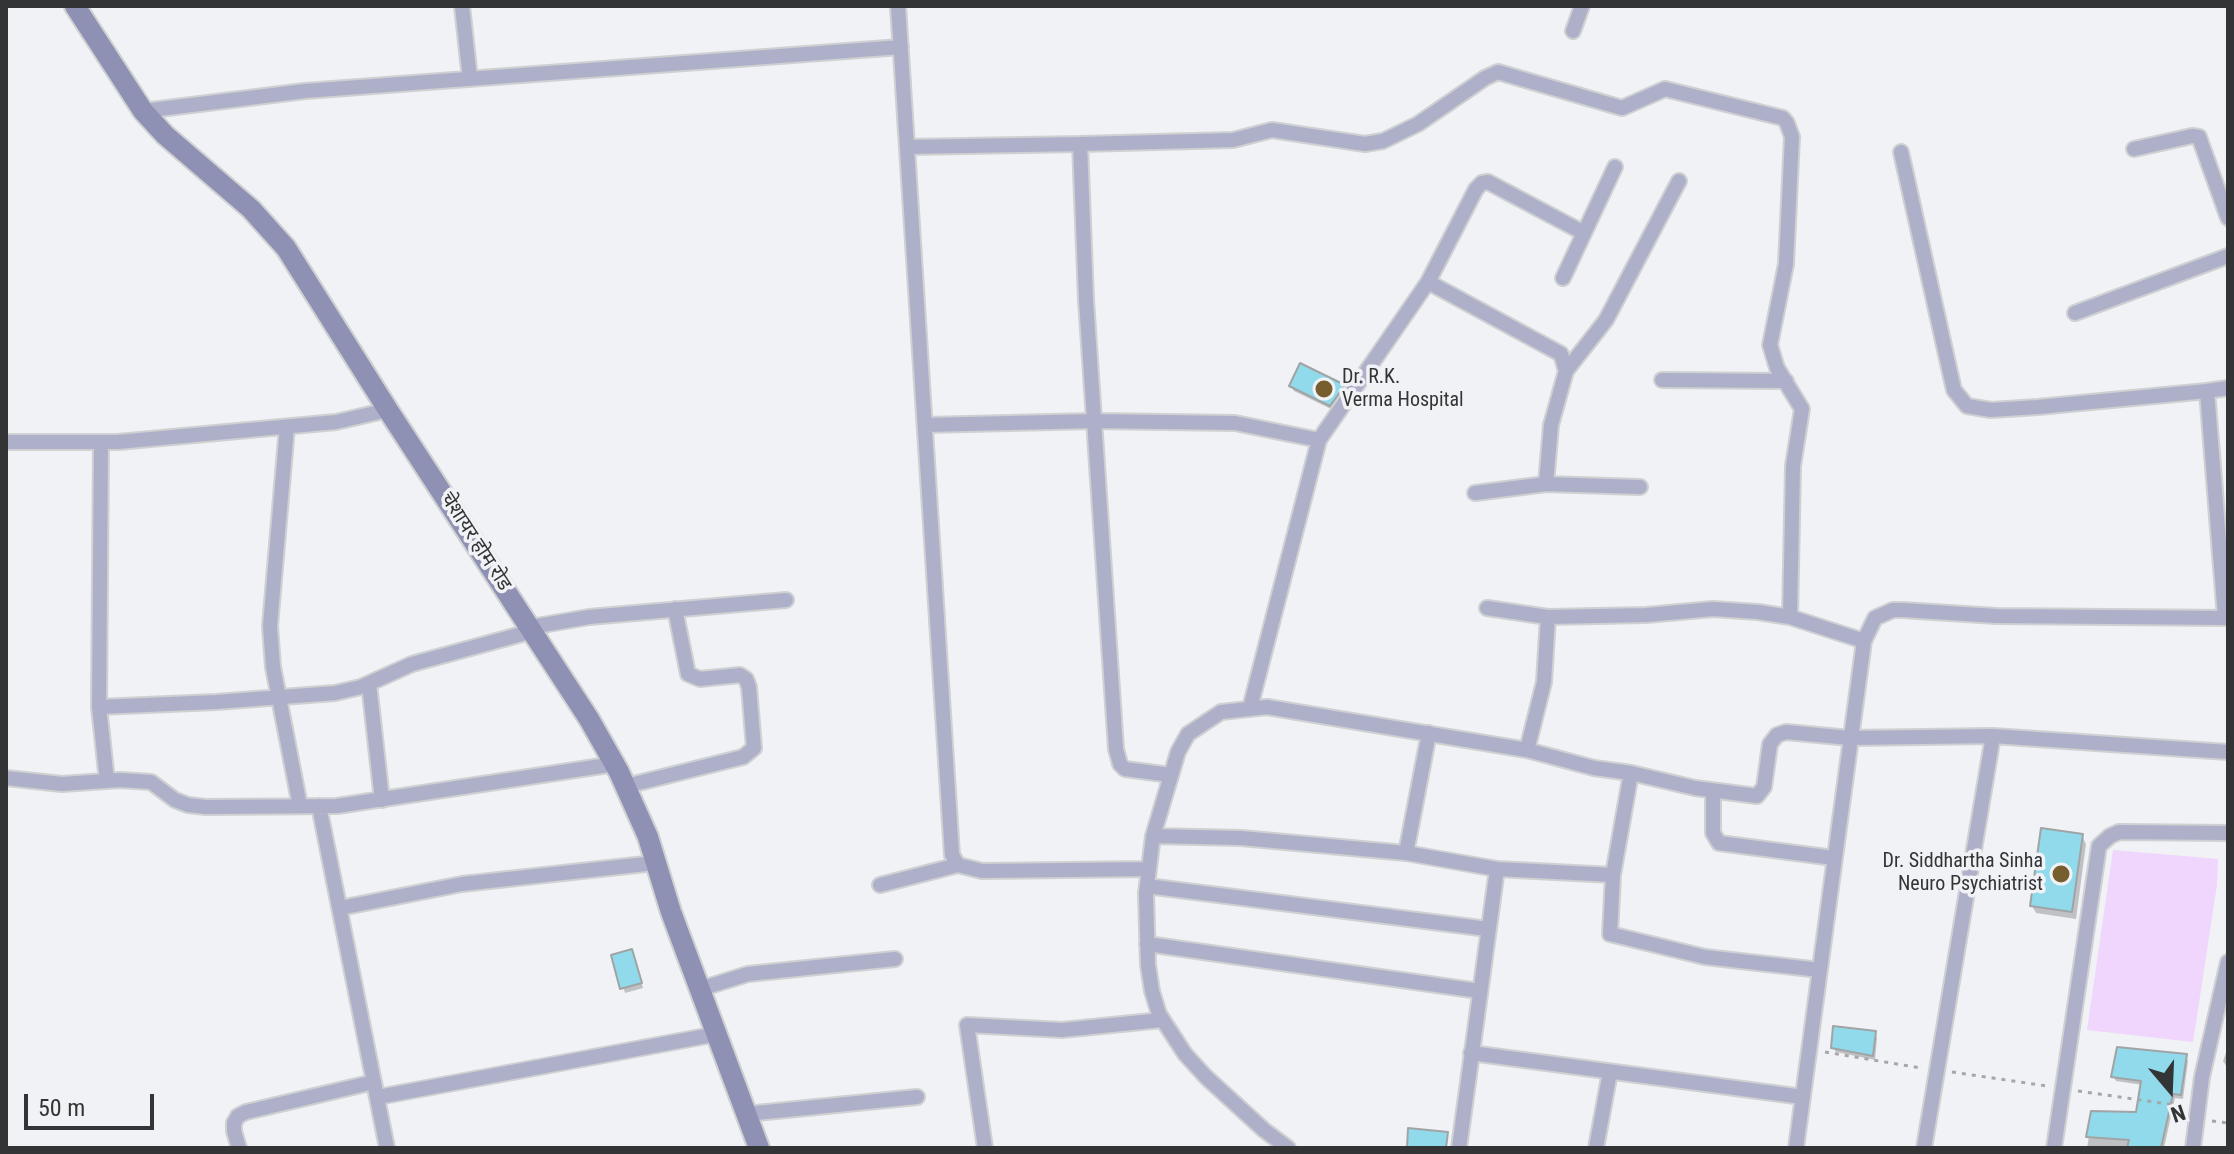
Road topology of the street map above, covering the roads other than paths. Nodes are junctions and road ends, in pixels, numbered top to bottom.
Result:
1 (75, 6) edge
2 (462, 6) edge
3 (898, 6) edge
4 (1582, 6) edge
5 (1573, 31) dead end
6 (901, 47) junction
7 (470, 79) junction
8 (143, 111) junction
9 (1080, 144) junction
10 (907, 147) junction
11 (2134, 149) dead end
12 (1901, 152) dead end
13 (1615, 167) dead end
14 (1679, 181) dead end
15 (2228, 218) edge
16 (1584, 233) junction
17 (2228, 256) edge
18 (1563, 278) dead end
19 (1428, 282) junction
20 (2075, 313) dead end
21 (1566, 371) junction
22 (1662, 380) dead end
23 (1786, 381) junction
24 (2228, 388) edge
25 (2207, 391) junction
26 (388, 410) junction
27 (1094, 421) junction
28 (925, 425) junction
29 (287, 427) junction
30 (1319, 440) junction
31 (6, 442) edge
32 (101, 442) junction
33 (2228, 458) edge
34 (2213, 461) junction
35 (1546, 484) junction
36 (1640, 487) dead end
37 (1475, 493) dead end
38 (2223, 520) edge
39 (786, 600) dead end
40 (1487, 608) dead end
41 (675, 609) junction
42 (1548, 617) junction
43 (1790, 617) junction
44 (2227, 618) edge
45 (532, 629) junction
46 (1864, 641) junction
47 (369, 684) junction
48 (280, 696) junction
49 (99, 707) junction
50 (1250, 708) junction
51 (1429, 733) junction
52 (1993, 736) junction
53 (1850, 738) junction
54 (1527, 750) junction
55 (2228, 752) edge
56 (615, 764) junction
57 (1631, 773) junction
58 (1171, 775) junction
59 (6, 778) edge
60 (107, 781) junction
61 (626, 786) junction
62 (1713, 791) junction
63 (382, 800) junction
64 (300, 806) junction
65 (319, 806) junction
66 (2228, 833) edge
67 (1153, 836) junction
68 (1406, 853) junction
69 (1834, 858) junction
70 (655, 863) junction
71 (958, 865) junction
72 (1149, 869) junction
73 (1497, 869) junction
74 (1613, 875) junction
75 (880, 885) dead end
76 (1147, 886) junction
77 (340, 908) junction
78 (1488, 929) junction
79 (1147, 944) junction
80 (895, 959) dead end
81 (2228, 962) edge
82 (1820, 970) junction
83 (700, 989) junction
84 (1479, 991) junction
85 (1162, 1020) junction
86 (717, 1034) junction
87 (1471, 1053) junction
88 (1610, 1072) junction
89 (374, 1082) junction
90 (378, 1097) junction
91 (917, 1097) dead end
92 (1803, 1097) junction
93 (746, 1114) junction
94 (239, 1148) edge
95 (387, 1148) edge
96 (759, 1148) edge
97 (985, 1148) edge
98 (1288, 1148) edge
99 (1459, 1148) edge
100 (1596, 1148) edge
101 (1796, 1148) edge
102 (1924, 1148) edge
103 (2054, 1148) edge
104 (2193, 1148) edge

1 - 8 street, चेशायर होम रोड
2 - 7 street
3 - 6 street
4 - 5 street
6 - 7 street
6 - 10 street
7 - 8 street
8 - 26 street, चेशायर होम रोड
9 - 10 street
9 - 23 street
9 - 27 street
10 - 28 street
11 - 15 street
12 - 25 street
13 - 16 street
14 - 21 street
16 - 18 street
16 - 19 street
17 - 20 street
19 - 21 street
19 - 30 street
21 - 35 street
22 - 23 street
23 - 43 street
24 - 25 street
25 - 34 street
26 - 29 street
26 - 45 street, चेशायर होम रोड
27 - 28 street
27 - 30 street
27 - 58 street
28 - 71 street
29 - 32 street
29 - 48 street
30 - 50 street
31 - 32 street
32 - 49 street
33 - 34 street
34 - 38 street
35 - 36 street
35 - 37 street
38 - 44 street
39 - 41 street
40 - 42 street
41 - 45 street
41 - 61 street
42 - 43 street
42 - 54 street
43 - 46 street
44 - 46 street
45 - 47 street
45 - 56 street, चेशायर होम रोड
46 - 53 street
47 - 48 street
47 - 63 street
48 - 49 street
48 - 64 street
49 - 60 street
50 - 51 street
50 - 58 street
51 - 54 street
51 - 68 street
52 - 53 street
52 - 55 street
52 - 102 street
53 - 62 street
53 - 69 street
54 - 57 street
56 - 61 street, चेशायर होम रोड
56 - 63 street
57 - 62 street
57 - 74 street
58 - 67 street
59 - 60 street
60 - 64 street
61 - 70 street, चेशायर होम रोड
62 - 69 street
63 - 65 street
64 - 65 street
65 - 77 street
66 - 103 street
67 - 68 street
67 - 72 street
68 - 73 street
69 - 82 street
70 - 77 street
70 - 83 street, चेशायर होम रोड
71 - 72 street
71 - 75 street
72 - 76 street
73 - 74 street
73 - 78 street
74 - 82 street
76 - 78 street
76 - 79 street
77 - 89 street
78 - 84 street
79 - 84 street
79 - 85 street
80 - 83 street
81 - 104 street
82 - 92 street
83 - 86 street, चेशायर होम रोड
84 - 87 street
85 - 97 street
85 - 98 street
86 - 90 street
86 - 93 street, चेशायर होम रोड
87 - 88 street
87 - 99 street
88 - 92 street
88 - 100 street
89 - 90 street
89 - 94 street
90 - 95 street
91 - 93 street
92 - 101 street
93 - 96 street, चेशायर होम रोड

